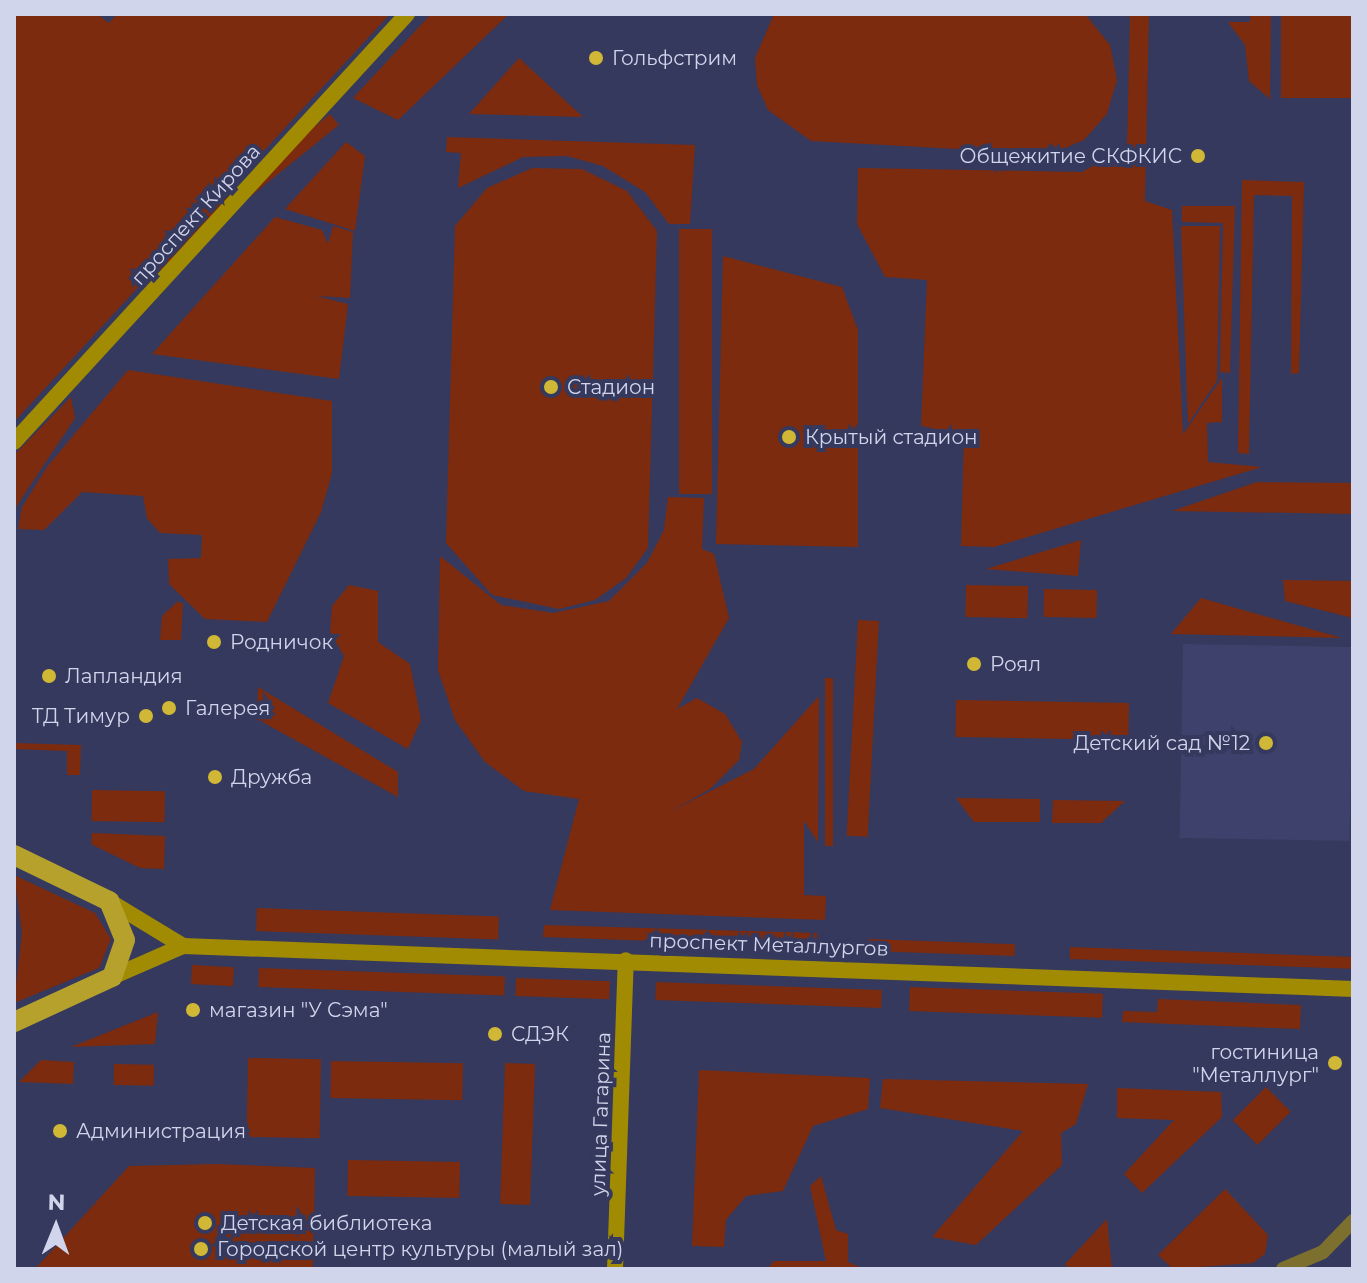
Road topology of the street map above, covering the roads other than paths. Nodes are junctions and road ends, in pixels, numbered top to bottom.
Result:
1 (407, 14) edge
2 (14, 442) edge
3 (14, 855) edge
4 (109, 901) junction
5 (183, 946) junction
6 (626, 960) junction
7 (112, 977) junction
8 (1353, 989) edge
9 (14, 1022) edge
10 (1353, 1221) edge
11 (615, 1269) edge
12 (1283, 1269) edge

1 - 2 main road, проспект Кирова
3 - 4 main road
4 - 5 main road, проспект Металлургов
4 - 7 main road
5 - 6 main road, проспект Металлургов
5 - 7 main road, проспект Металлургов
6 - 8 main road, проспект Металлургов
6 - 11 main road, улица Гагарина
7 - 9 main road
10 - 12 street

